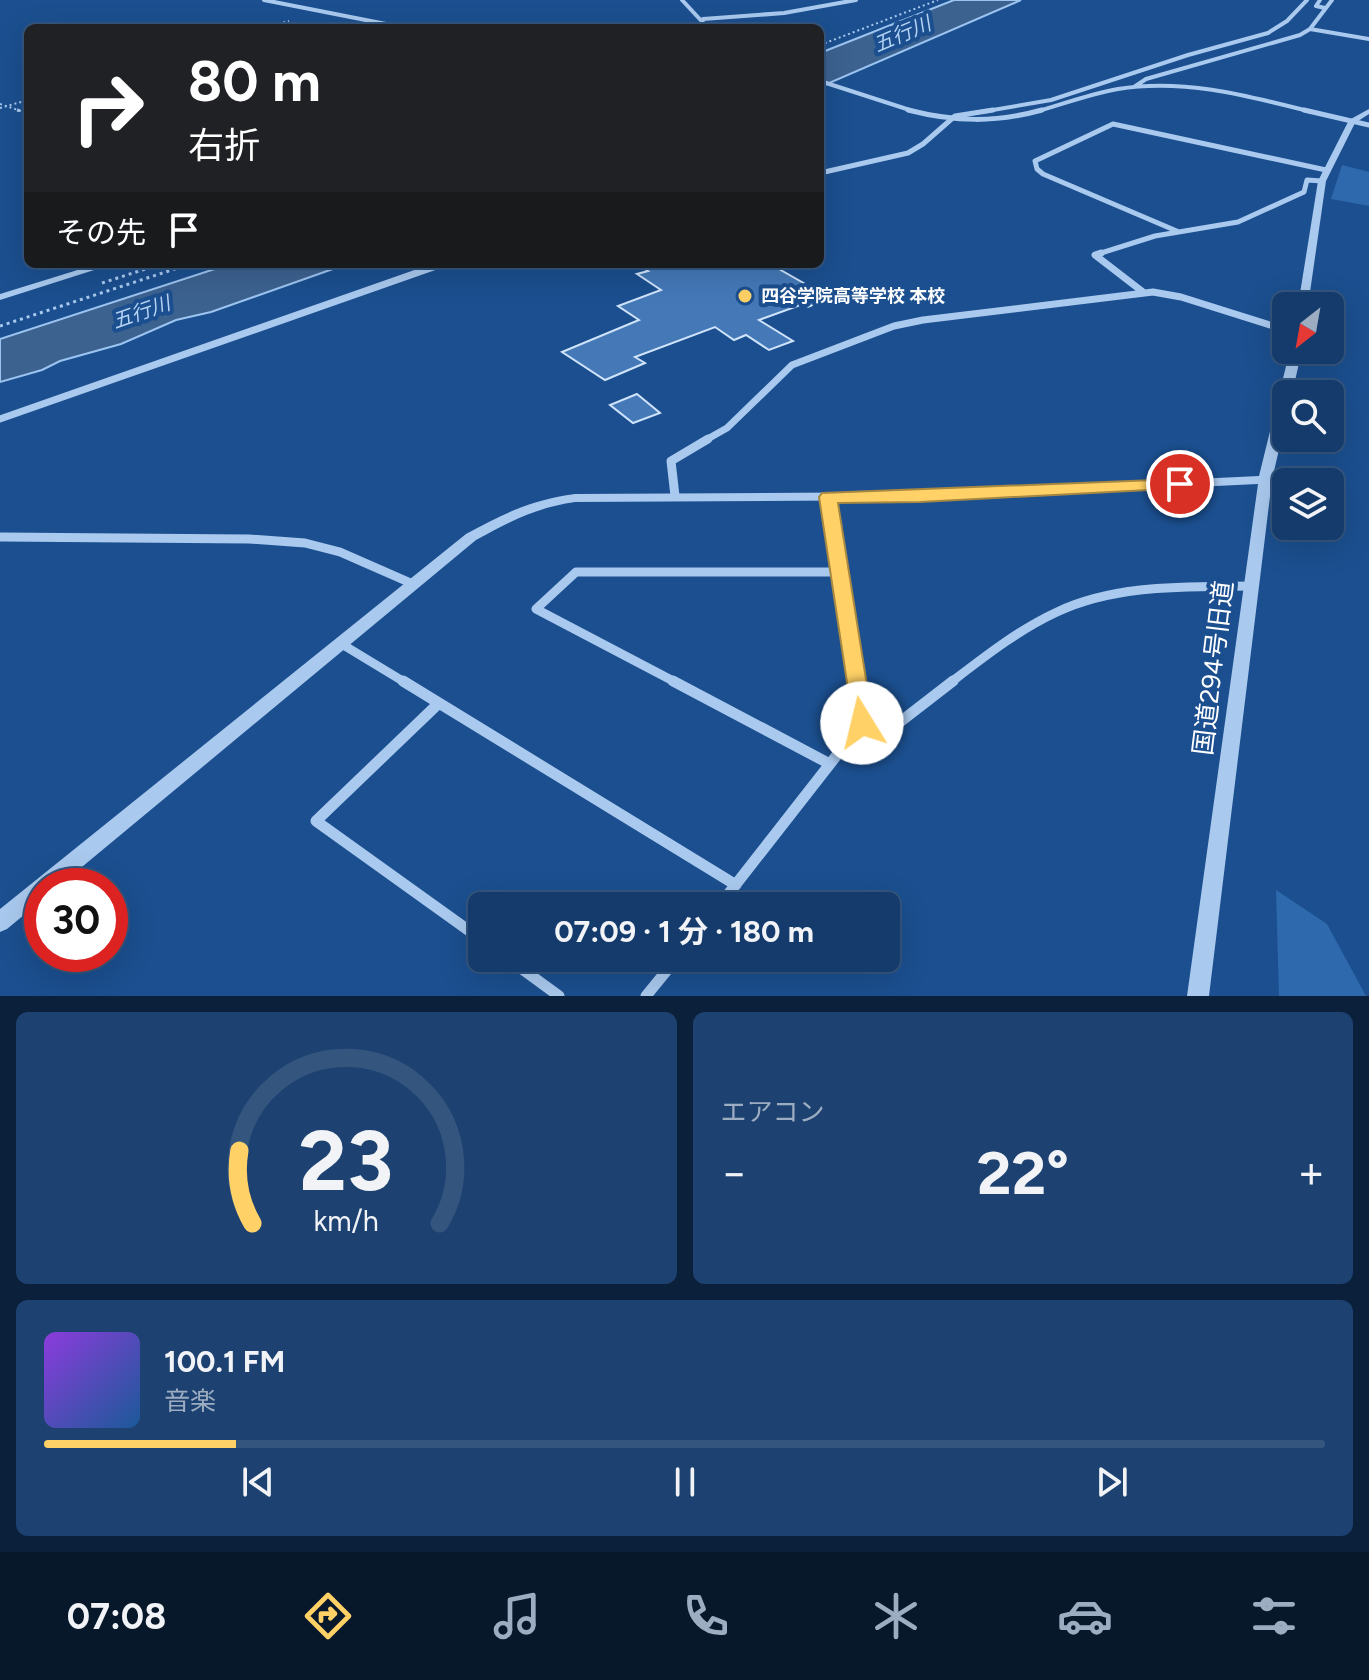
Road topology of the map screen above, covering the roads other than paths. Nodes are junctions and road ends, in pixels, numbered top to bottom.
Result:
1 (264, 0) edge
2 (682, 0) edge
3 (856, 0) edge
4 (1307, 0) edge
5 (1320, 0) edge
6 (1332, 0) edge
7 (1325, 8) junction
8 (703, 19) junction
9 (386, 24) edge
10 (706, 24) edge
11 (1310, 29) junction
12 (1369, 39) edge
13 (824, 82) edge
14 (1134, 87) junction
15 (1369, 111) edge
16 (947, 120) junction
17 (1352, 122) junction
18 (1369, 125) edge
19 (824, 172) edge
20 (1324, 176) junction
21 (1179, 232) junction
22 (95, 268) edge
23 (431, 268) edge
24 (1143, 292) junction
25 (1305, 292) edge
26 (0, 297) edge
27 (1272, 326) edge
28 (1293, 364) edge
29 (0, 419) edge
30 (1265, 480) junction
31 (675, 496) junction
32 (828, 497) junction
33 (0, 537) edge
34 (838, 572) junction
35 (413, 584) junction
36 (1250, 586) junction
37 (340, 643) junction
38 (439, 703) junction
39 (862, 723) junction
40 (830, 764) junction
41 (66, 868) edge
42 (736, 885) junction
43 (730, 892) edge
44 (24, 902) edge
45 (0, 922) edge
46 (468, 930) edge
47 (526, 972) edge
48 (666, 972) edge
49 (559, 996) edge
50 (646, 996) edge
51 (1198, 996) edge

1 - 9 street
2 - 8 street
3 - 8 street
4 - 16 street
5 - 7 street
6 - 7 street
7 - 11 street
8 - 10 street
11 - 12 street
11 - 14 street
13 - 16 street
14 - 16 street
14 - 17 street
15 - 17 street
16 - 19 street
17 - 18 street
17 - 20 street
20 - 21 street
20 - 21 street
20 - 25 street
21 - 24 street
22 - 26 street
23 - 29 street
24 - 27 street
24 - 31 street
28 - 30 street, 国道294号旧道
30 - 32 street
30 - 36 street, 国道294号旧道
31 - 32 street
31 - 35 street
32 - 34 street
33 - 35 street
34 - 39 street
34 - 40 street
35 - 37 street
36 - 39 street
36 - 51 street, 国道294号旧道
37 - 38 street
37 - 41 street
38 - 42 street
38 - 46 street
39 - 40 street
40 - 42 street
42 - 43 street
44 - 45 street
47 - 49 street
48 - 50 street

